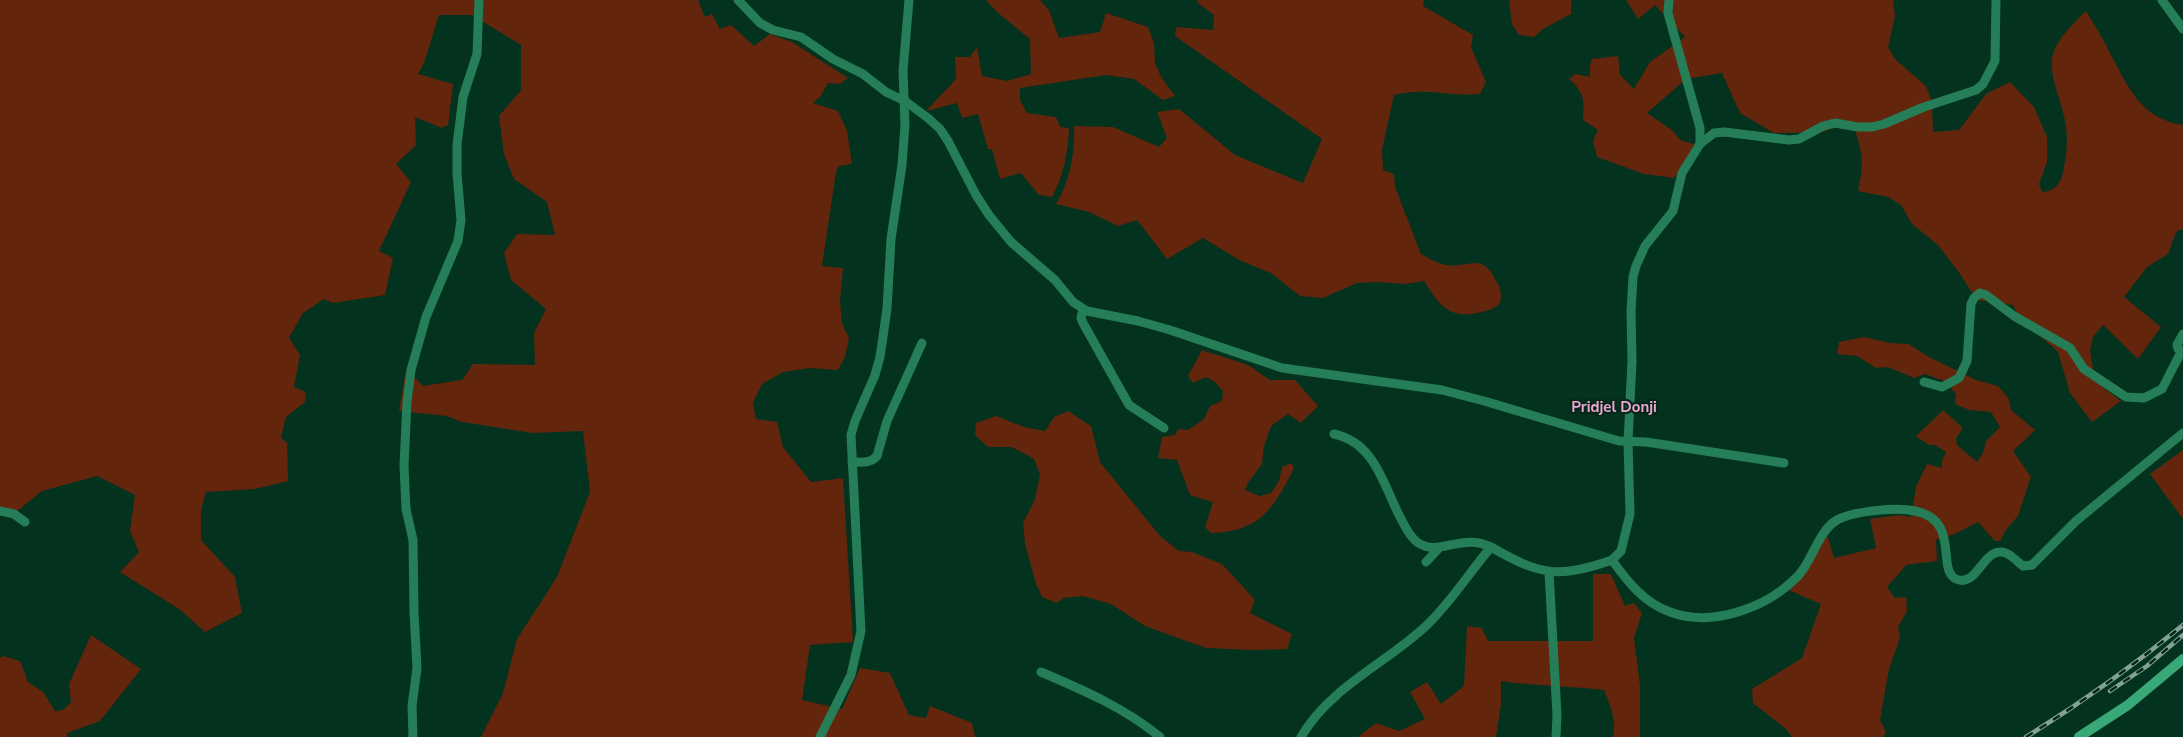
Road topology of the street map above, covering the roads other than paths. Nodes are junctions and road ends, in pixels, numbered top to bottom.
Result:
1 (479, 0) edge
2 (738, 0) edge
3 (909, 0) edge
4 (1669, 0) edge
5 (1996, 0) edge
6 (2162, 0) edge
7 (745, 4) edge
8 (2183, 29) edge
9 (905, 100) junction
10 (1700, 144) junction
11 (1083, 309) junction
12 (2183, 334) edge
13 (922, 343) dead end
14 (2182, 352) edge
15 (1924, 382) dead end
16 (1164, 428) dead end
17 (2183, 433) edge
18 (1334, 434) dead end
19 (1628, 442) junction
20 (852, 462) junction
21 (1784, 463) dead end
22 (0, 511) edge
23 (25, 522) dead end
24 (1491, 547) junction
25 (1439, 548) junction
26 (1612, 560) junction
27 (1426, 562) dead end
28 (1549, 572) junction
29 (2183, 659) edge
30 (1041, 672) dead end
31 (413, 737) edge
32 (820, 737) edge
33 (1160, 737) edge
34 (1301, 737) edge
35 (1556, 737) edge
36 (2078, 737) edge

1 - 31 street
2 - 7 street
3 - 9 street
4 - 10 street
5 - 10 street
6 - 8 street
7 - 9 street
9 - 11 street
9 - 20 street
10 - 19 street
11 - 16 street
11 - 19 street
12 - 14 street
13 - 20 street
14 - 15 street
17 - 26 street
18 - 25 street
19 - 21 street
19 - 26 street
20 - 32 street
22 - 23 street
24 - 25 street
24 - 28 street
24 - 34 street
25 - 27 street
26 - 28 street
28 - 35 street
29 - 36 main road
30 - 33 street

